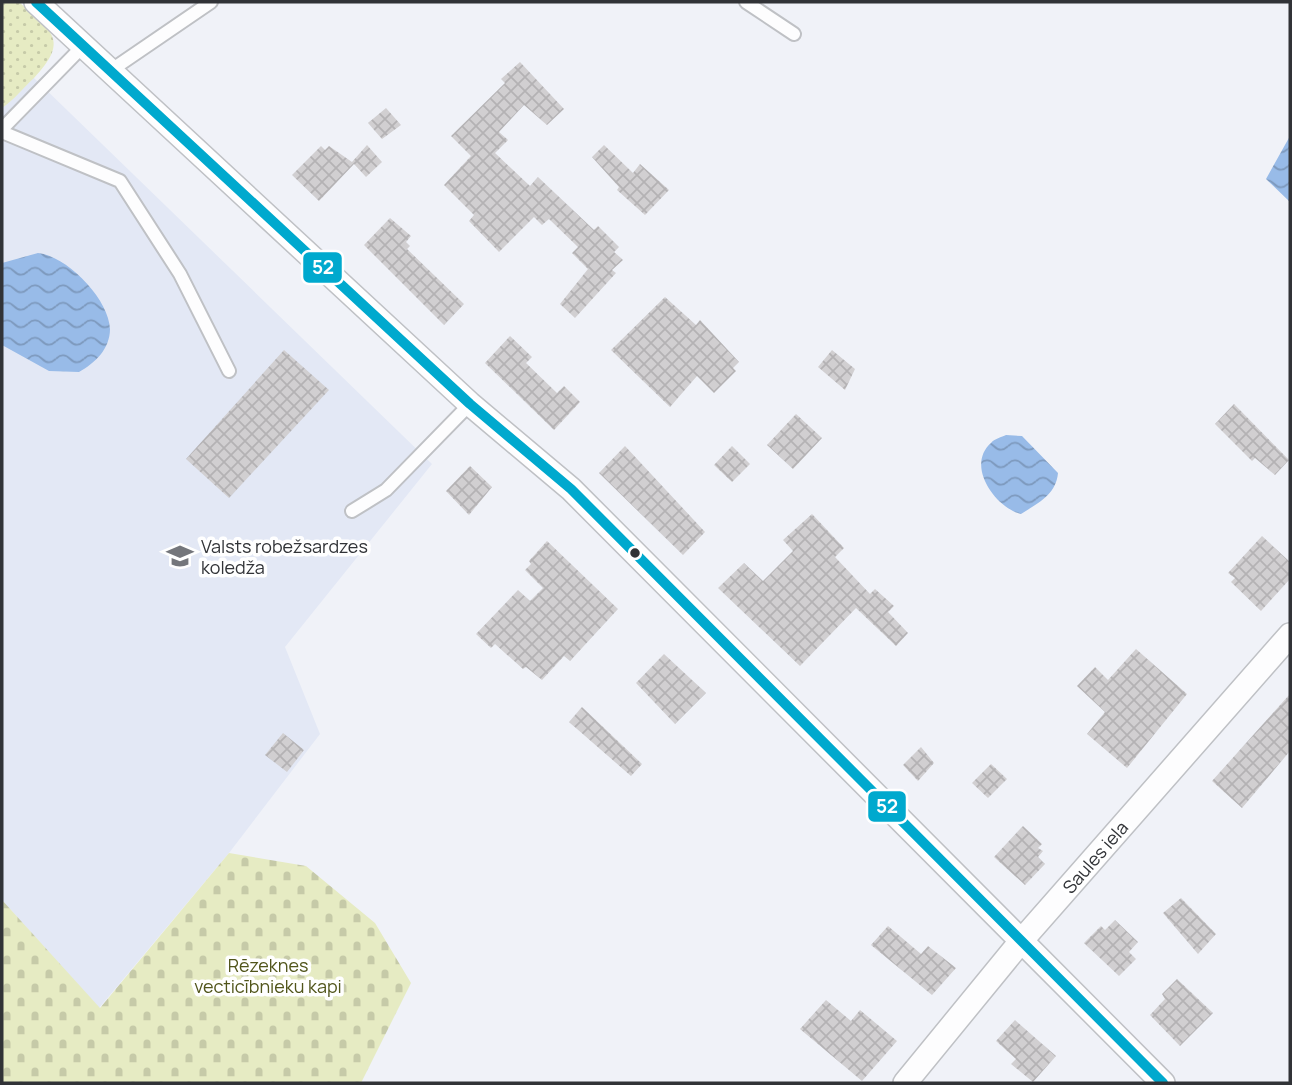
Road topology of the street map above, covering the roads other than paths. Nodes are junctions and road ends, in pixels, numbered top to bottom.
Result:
1 (36, 2) edge
2 (211, 2) edge
3 (746, 2) edge
4 (794, 34) dead end
5 (84, 45) junction
6 (110, 71) junction
7 (2, 131) edge
8 (229, 371) dead end
9 (470, 404) junction
10 (352, 511) dead end
11 (1290, 635) edge
12 (1022, 940) junction
13 (905, 1083) edge
14 (1163, 1083) edge

1 - 5 street
2 - 6 lane
3 - 4 lane
5 - 6 street
5 - 7 lane
6 - 9 street
7 - 8 lane
9 - 10 lane
9 - 12 street
11 - 12 street, Saules iela
12 - 13 street, Saules iela
12 - 14 street

